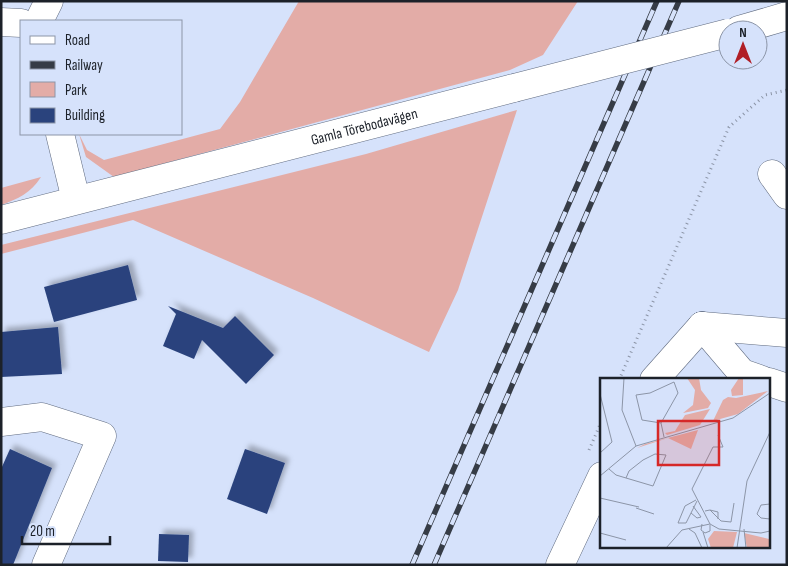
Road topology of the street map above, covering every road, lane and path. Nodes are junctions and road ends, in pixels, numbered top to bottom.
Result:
1 (49, 1) edge
2 (787, 16) edge
3 (40, 20) edge
4 (1, 22) edge
5 (768, 22) edge
6 (20, 23) edge
7 (718, 36) edge
8 (787, 90) edge
9 (60, 135) edge
10 (76, 200) junction
11 (1, 220) edge
12 (702, 326) junction
13 (787, 333) edge
14 (749, 377) edge
15 (620, 378) edge
16 (656, 378) edge
17 (770, 382) edge
18 (787, 388) edge
19 (1, 422) edge
20 (600, 480) edge
21 (46, 565) edge
22 (560, 565) edge

1 - 3 street
2 - 5 street
4 - 6 street
7 - 10 street, Gamla Törebodavägen, bridge
8 - 15 path
9 - 10 street
10 - 11 street, Gamla Törebodavägen
12 - 13 street
12 - 14 street
12 - 16 street
17 - 18 street
19 - 21 street
20 - 22 street

